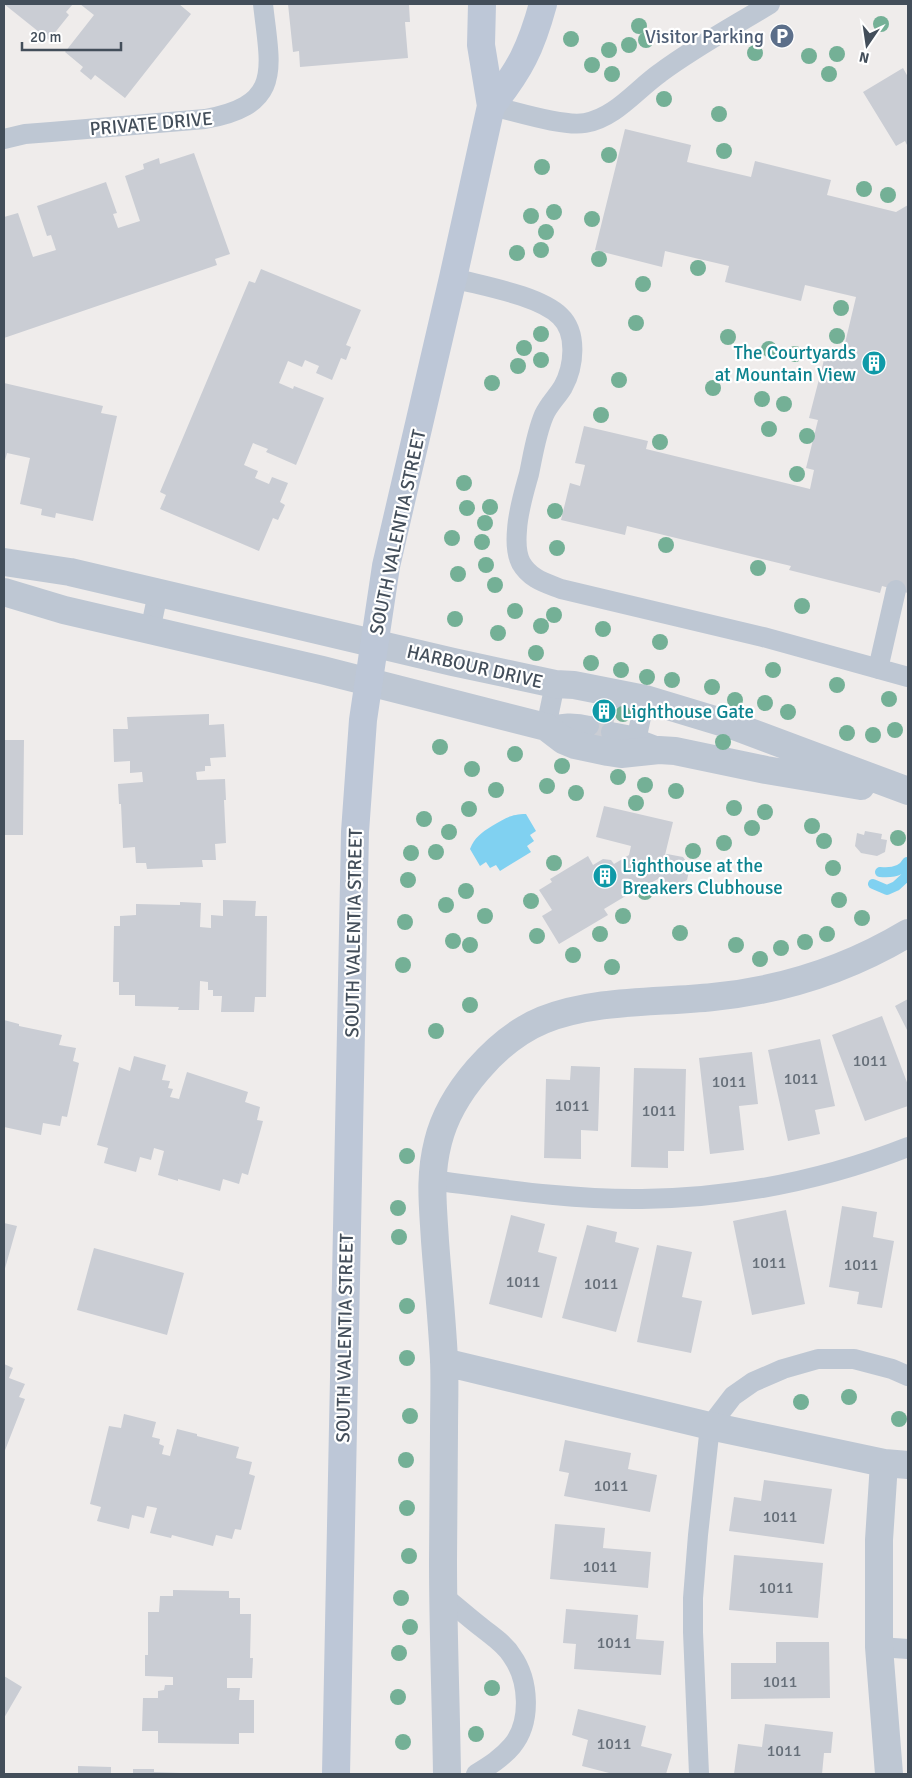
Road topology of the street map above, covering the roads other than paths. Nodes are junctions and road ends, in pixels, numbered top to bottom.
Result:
1 (263, 4) edge
2 (482, 4) edge
3 (543, 4) edge
4 (770, 4) edge
5 (491, 106) junction
6 (4, 139) edge
7 (453, 278) junction
8 (4, 562) edge
9 (896, 590) dead end
10 (4, 592) edge
11 (158, 593) junction
12 (150, 631) junction
13 (374, 642) junction
14 (878, 669) junction
15 (908, 677) edge
16 (368, 682) junction
17 (555, 684) junction
18 (645, 699) junction
19 (590, 726) dead end
20 (546, 727) junction
21 (611, 732) dead end
22 (635, 746) junction
23 (908, 791) edge
24 (908, 794) edge
25 (908, 933) edge
26 (908, 1147) edge
27 (431, 1180) junction
28 (444, 1362) junction
29 (908, 1376) edge
30 (710, 1426) junction
31 (896, 1464) edge
32 (443, 1596) junction
33 (879, 1647) junction
34 (908, 1649) edge
35 (336, 1774) edge
36 (447, 1774) edge
37 (476, 1774) edge
38 (699, 1774) edge
39 (889, 1774) edge

1 - 6 lane, PRIVATE DRIVE
2 - 5 street, SOUTH VALENTIA STREET
3 - 5 street, SOUTH VALENTIA STREET
4 - 5 lane
5 - 7 street, SOUTH VALENTIA STREET
7 - 13 street, SOUTH VALENTIA STREET
7 - 14 lane
8 - 11 street, HARBOUR DRIVE
9 - 14 lane
10 - 12 street
11 - 12 lane
11 - 13 street, HARBOUR DRIVE
12 - 16 street
13 - 16 street, SOUTH VALENTIA STREET
13 - 17 street, HARBOUR DRIVE
14 - 15 lane
16 - 20 street
16 - 35 street, SOUTH VALENTIA STREET
17 - 18 street, HARBOUR DRIVE
17 - 20 lane
18 - 22 lane
18 - 23 street, HARBOUR DRIVE
19 - 20 lane
20 - 22 street
21 - 22 lane
22 - 24 street
25 - 27 street
26 - 27 lane
27 - 28 street
28 - 30 street
28 - 32 street
29 - 30 lane
30 - 31 street
30 - 38 lane
31 - 33 street
32 - 36 street
32 - 37 lane
33 - 34 lane
33 - 39 street

